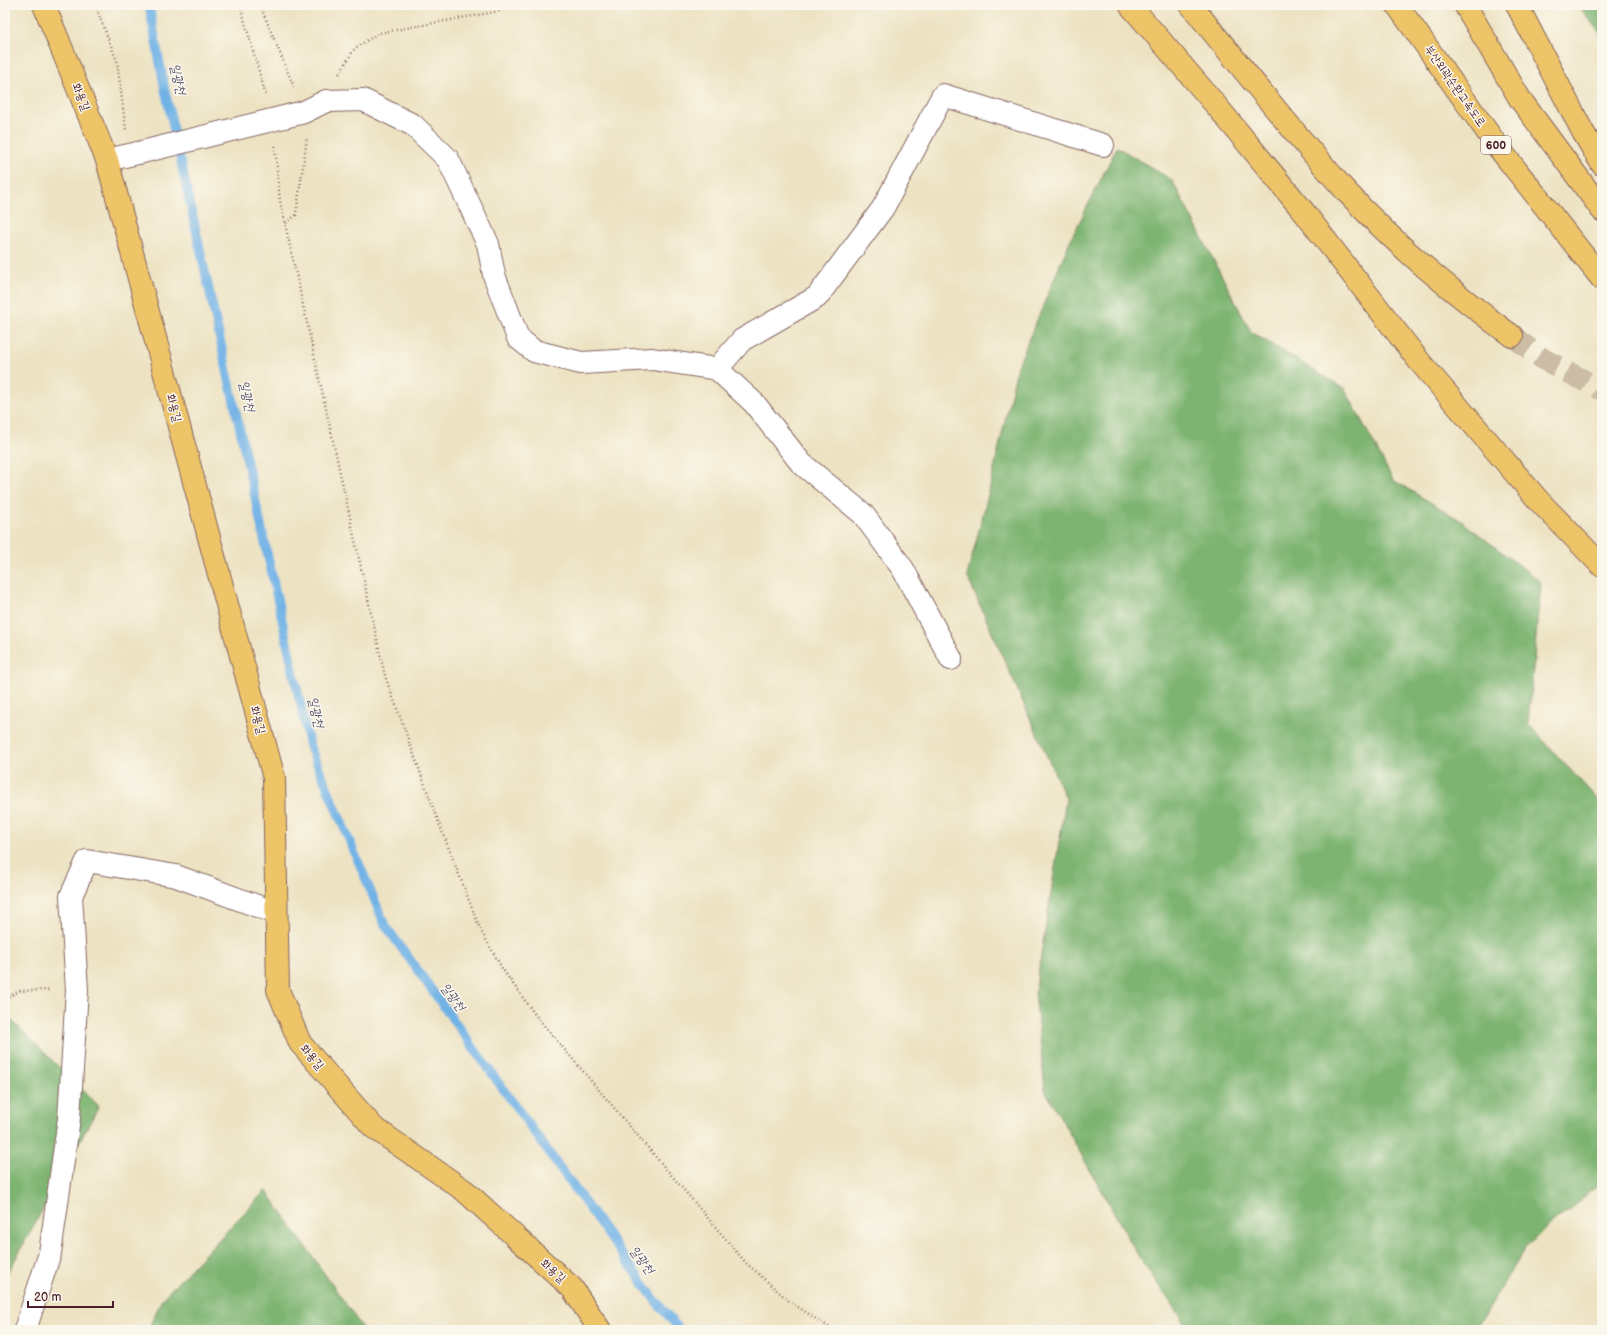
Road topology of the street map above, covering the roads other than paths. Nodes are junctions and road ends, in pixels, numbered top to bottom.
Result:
1 (44, 5) edge
2 (1130, 5) edge
3 (1191, 5) edge
4 (1398, 5) edge
5 (1465, 5) edge
6 (1517, 5) edge
7 (1103, 145) dead end
8 (107, 160) junction
9 (1602, 164) edge
10 (1602, 210) edge
11 (1602, 279) edge
12 (1512, 336) tunnel mouth
13 (717, 369) junction
14 (1602, 566) edge
15 (951, 659) dead end
16 (276, 913) junction
17 (26, 1330) edge
18 (600, 1330) edge

1 - 8 main road, 화용길
2 - 14 main road
3 - 12 main road
4 - 11 main road, 부산외곽순환고속도로 / 600
5 - 10 main road
6 - 9 main road
7 - 13 street
8 - 13 street, bridge
8 - 16 main road, 화용길
13 - 15 street
16 - 17 street
16 - 18 main road, 화용길

